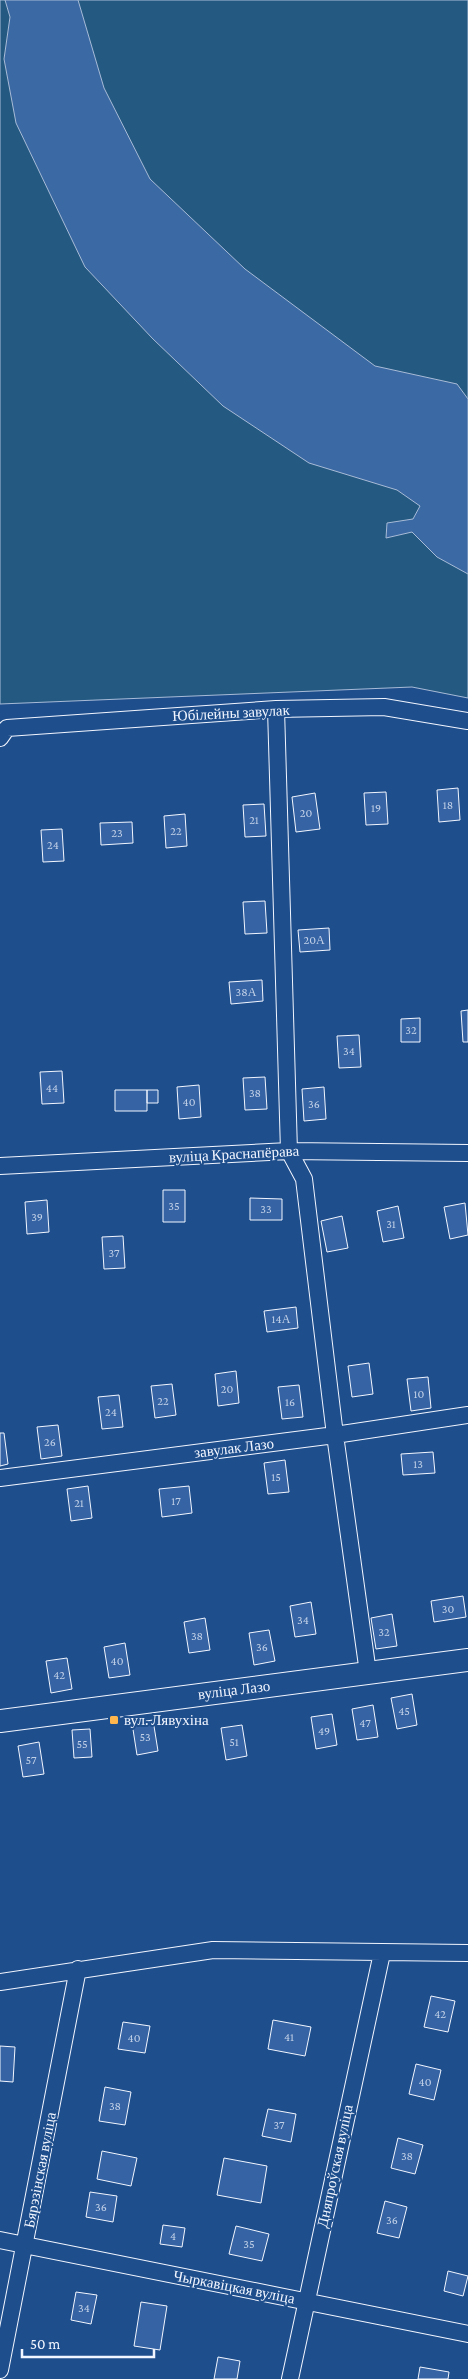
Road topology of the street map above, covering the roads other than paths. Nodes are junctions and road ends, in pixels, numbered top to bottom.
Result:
1 (276, 709) junction
2 (468, 721) edge
3 (0, 738) edge
4 (289, 1151) junction
5 (468, 1153) edge
6 (0, 1166) edge
7 (468, 1416) edge
8 (335, 1436) junction
9 (0, 1478) edge
10 (468, 1660) edge
11 (368, 1673) junction
12 (0, 1721) edge
13 (382, 1953) junction
14 (468, 1953) edge
15 (78, 1969) junction
16 (0, 1982) edge
17 (0, 2240) edge
18 (25, 2246) junction
19 (306, 2302) junction
20 (468, 2334) edge
21 (0, 2370) edge
22 (290, 2379) edge

1 - 2 street, Юбілейны завулак
1 - 3 street, Юбілейны завулак
1 - 4 street
4 - 5 street, вуліца Краснапёрава
4 - 6 street, вуліца Краснапёрава
4 - 8 street
7 - 8 street, завулак Лазо
8 - 9 street, завулак Лазо
8 - 11 street
10 - 11 main road, вуліца Лазо
11 - 12 main road, вуліца Лазо
13 - 14 street
13 - 15 street
13 - 19 street, Дняпроўская вуліца
15 - 16 street
15 - 18 street, Бярэзінская вуліца
17 - 18 street, Чыркавіцкая вуліца
18 - 19 street, Чыркавіцкая вуліца
18 - 21 street, Бярэзінская вуліца
19 - 20 street, Чыркавіцкая вуліца
19 - 22 street, Дняпроўская вуліца

